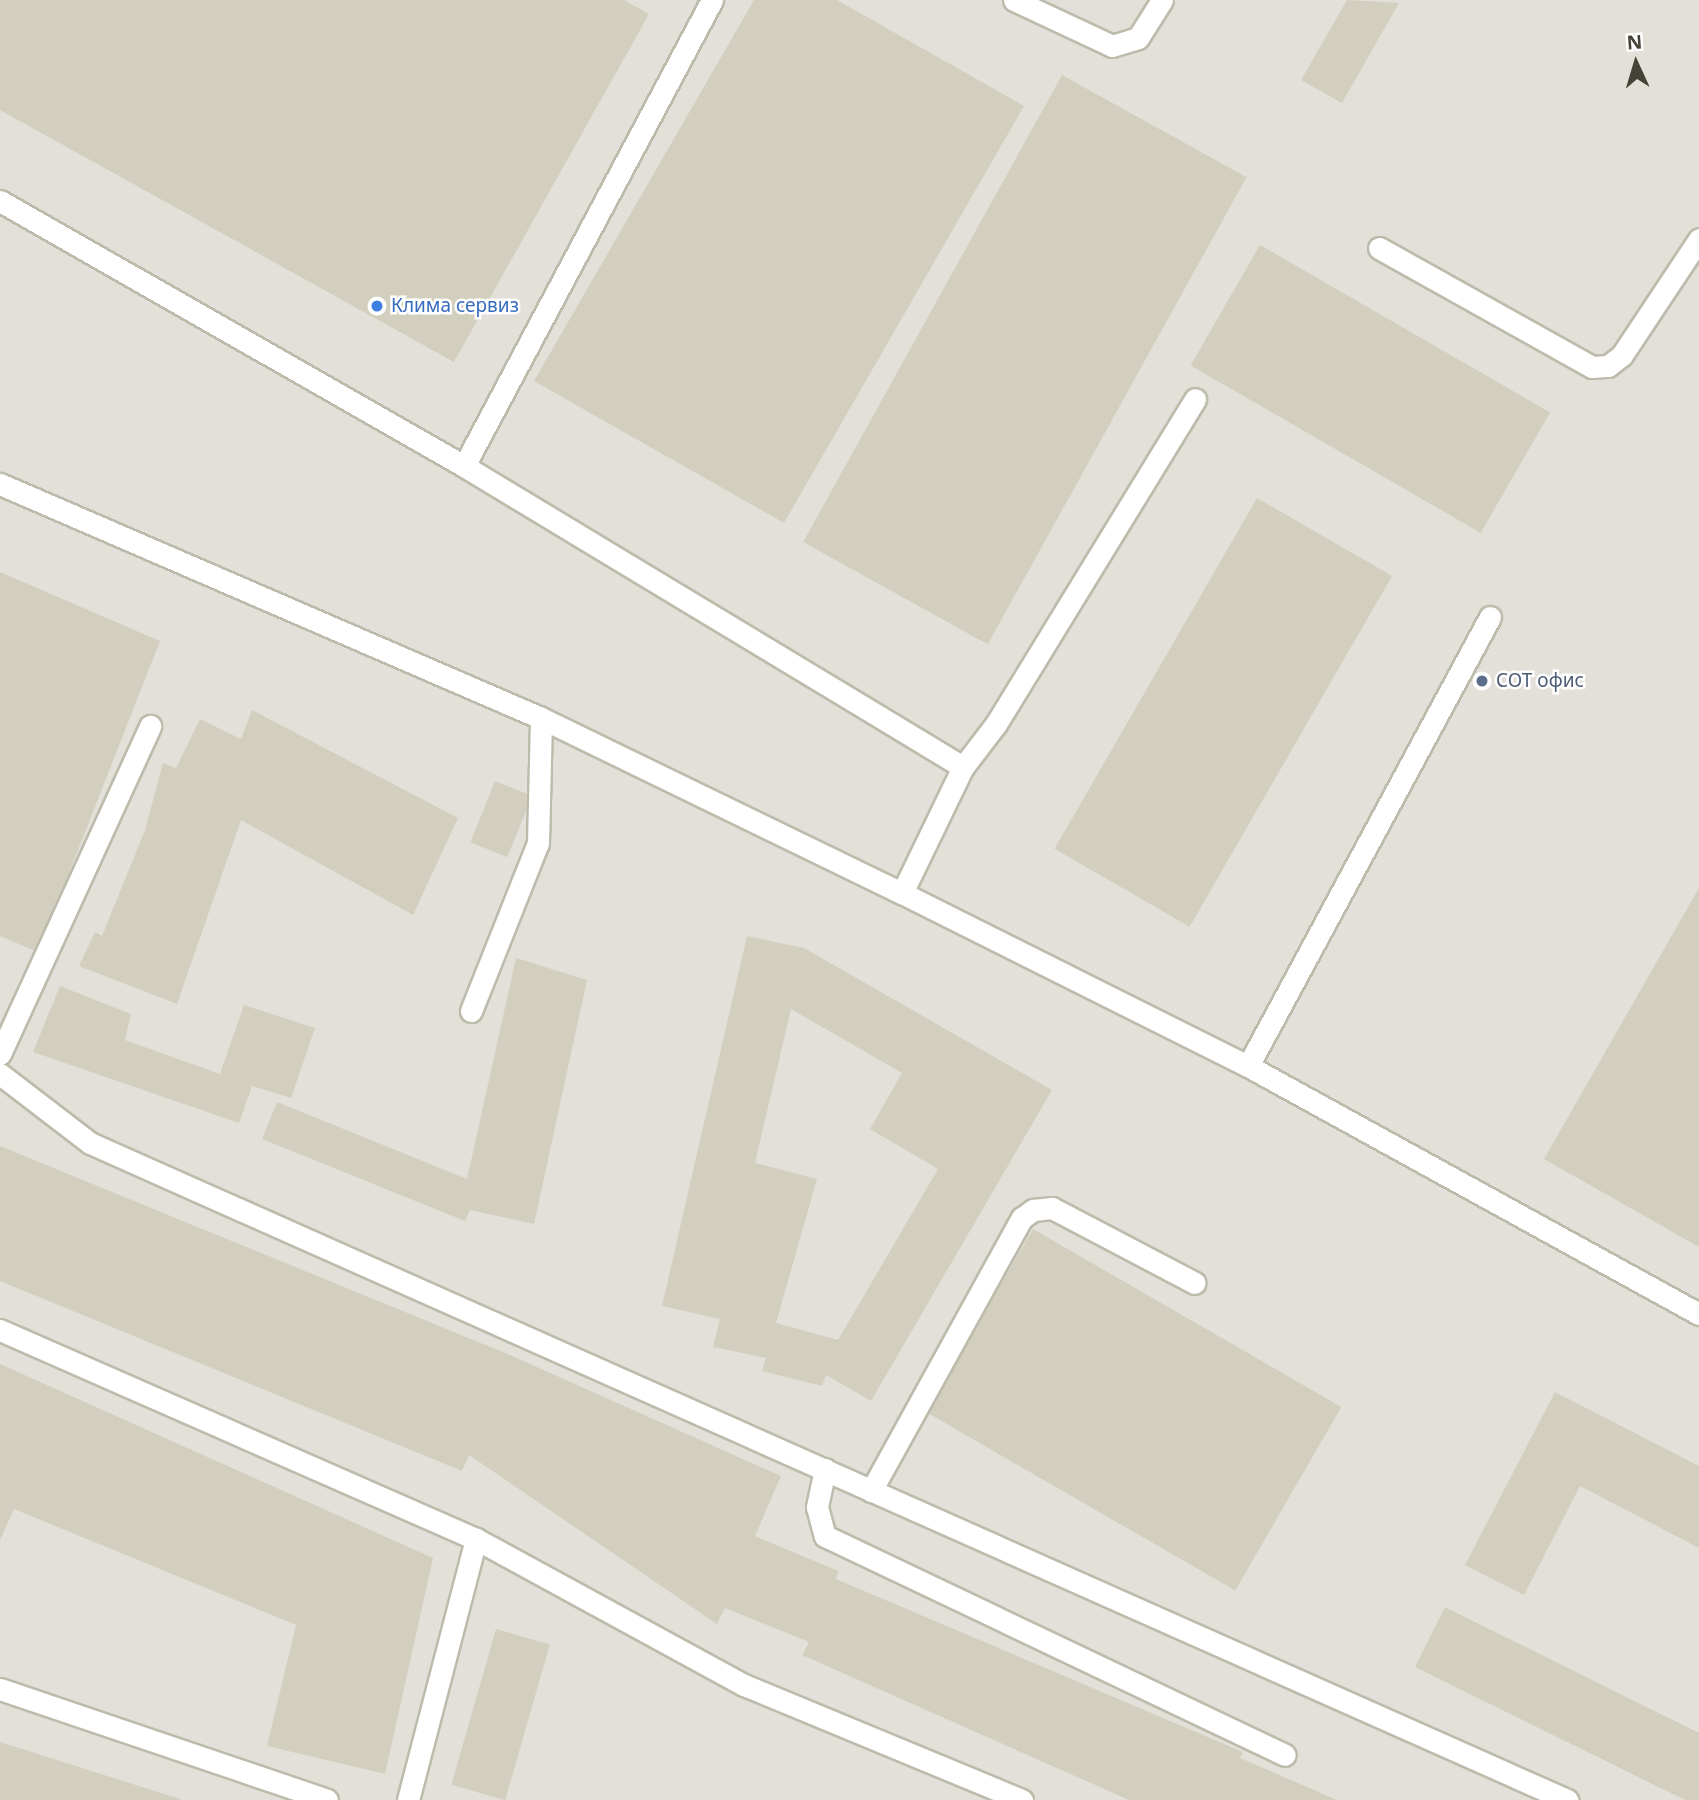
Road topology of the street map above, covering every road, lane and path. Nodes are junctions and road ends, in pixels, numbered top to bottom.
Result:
1 (712, 0) edge
2 (1014, 0) edge
3 (1162, 0) edge
4 (0, 201) edge
5 (1699, 239) edge
6 (1379, 248) dead end
7 (1195, 398) dead end
8 (464, 466) junction
9 (0, 484) edge
10 (1490, 617) dead end
11 (541, 718) junction
12 (150, 726) dead end
13 (963, 767) junction
14 (902, 893) junction
15 (471, 1011) dead end
16 (2, 1046) edge
17 (1248, 1066) junction
18 (0, 1074) edge
19 (1195, 1283) dead end
20 (1699, 1314) edge
21 (0, 1330) edge
22 (825, 1469) junction
23 (871, 1491) junction
24 (475, 1539) junction
25 (0, 1689) edge
26 (1285, 1755) dead end
27 (327, 1800) edge
28 (408, 1800) edge
29 (1022, 1800) edge
30 (1567, 1800) edge

1 - 8 lane
2 - 3 lane
4 - 8 lane
5 - 6 lane
7 - 13 lane
8 - 13 lane
9 - 11 lane
10 - 17 lane
11 - 14 lane
11 - 15 lane
12 - 16 lane
13 - 14 lane
14 - 17 lane
17 - 20 lane
18 - 22 lane
19 - 23 lane
21 - 24 lane
22 - 23 lane
22 - 26 lane
23 - 30 lane
24 - 28 lane
24 - 29 lane
25 - 27 lane

